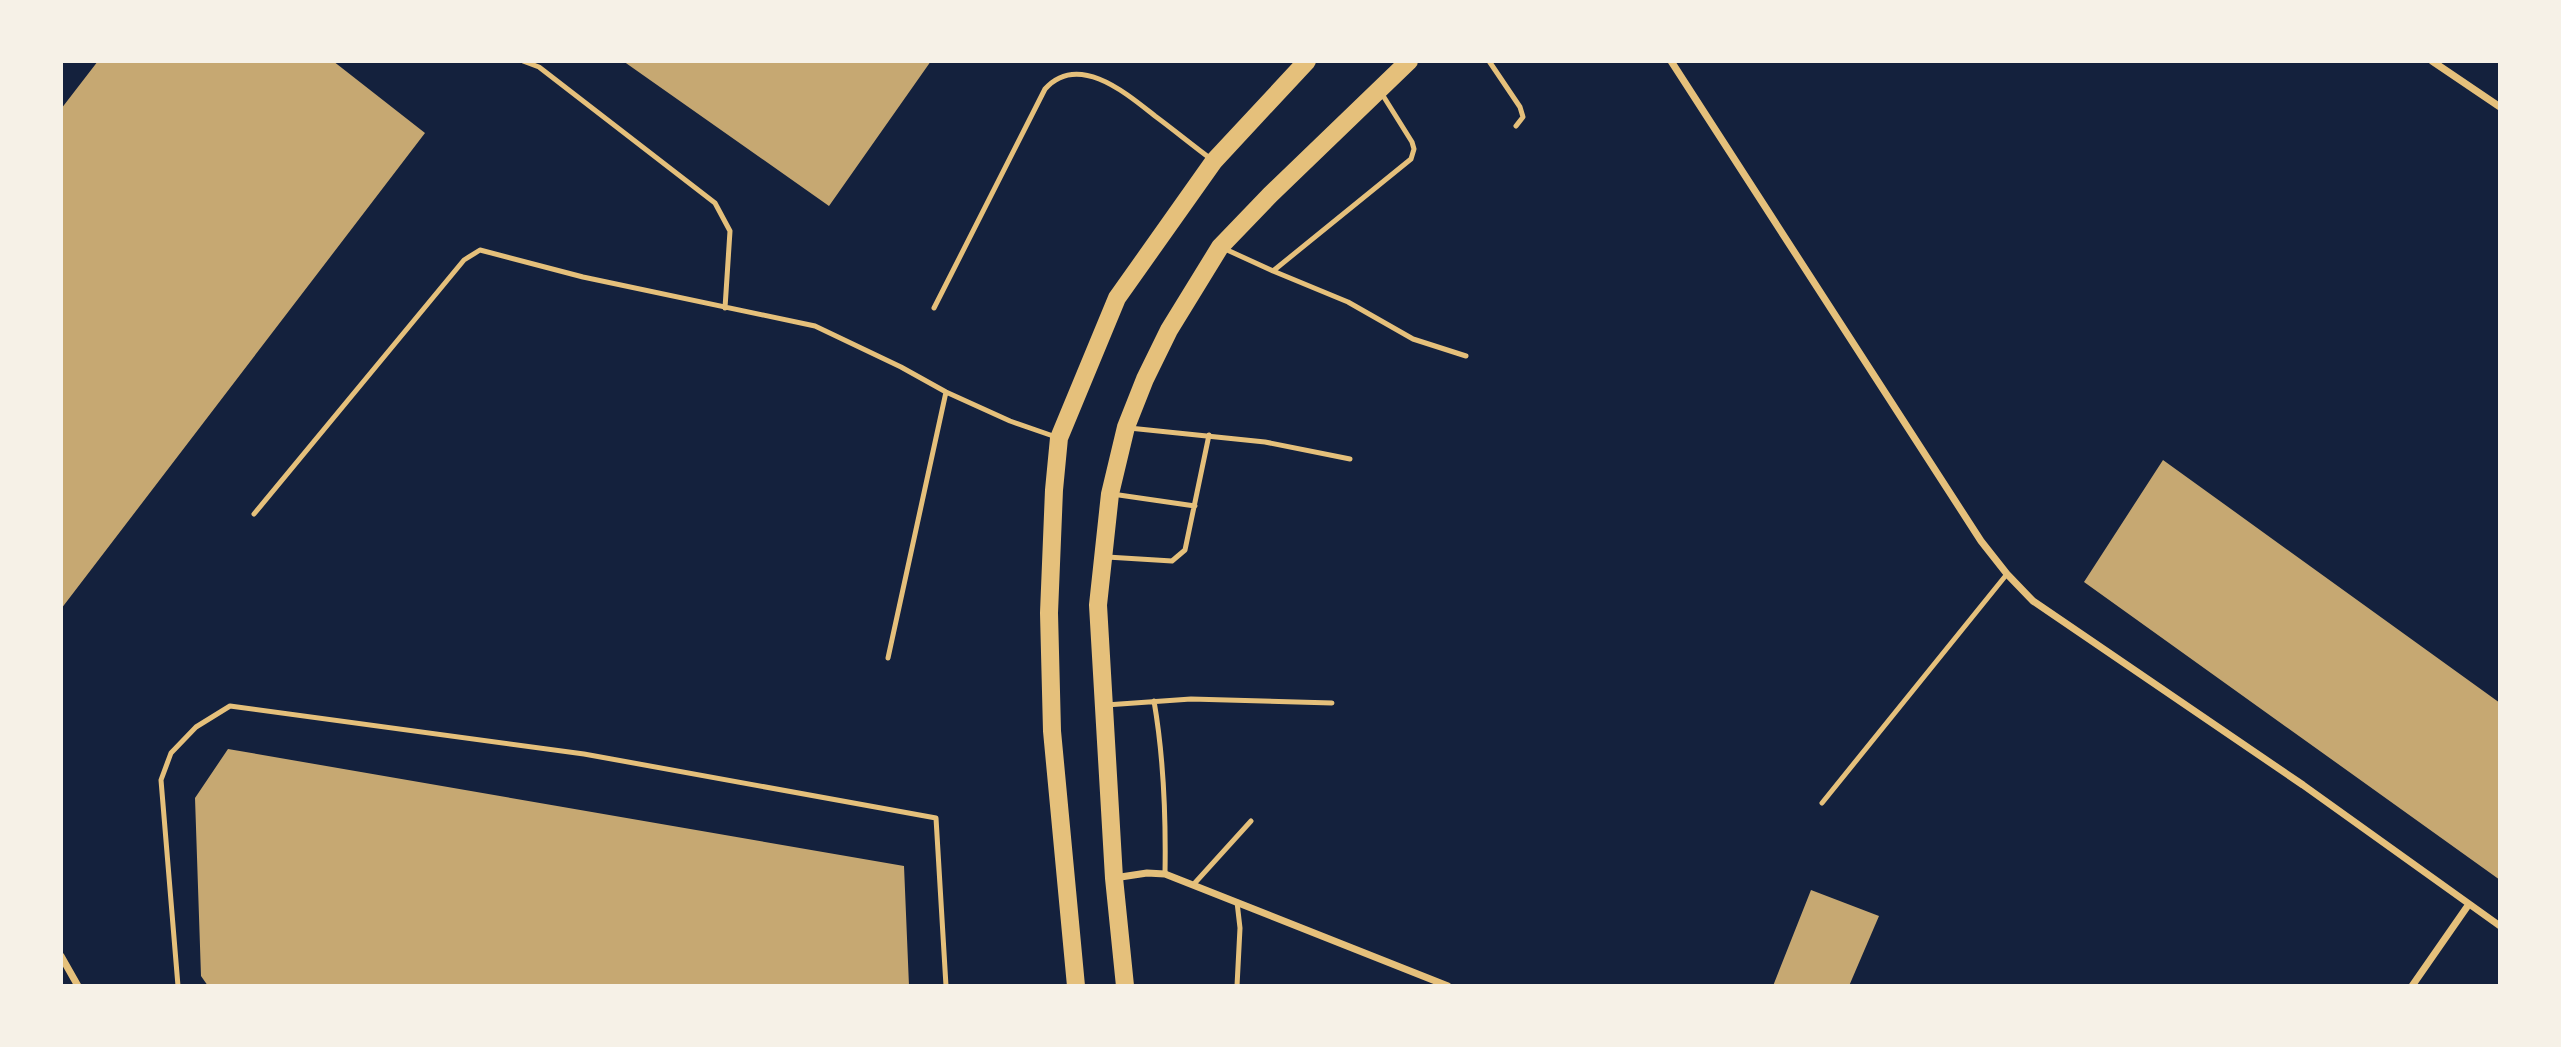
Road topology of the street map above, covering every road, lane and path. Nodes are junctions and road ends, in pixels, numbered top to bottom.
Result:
1 (523, 61) edge
2 (1307, 61) edge
3 (1409, 61) edge
4 (1489, 61) edge
5 (1671, 61) edge
6 (2432, 61) edge
7 (1379, 88) junction
8 (2500, 107) edge
9 (1517, 126) dead end
10 (1214, 161) junction
11 (1220, 247) junction
12 (1273, 271) junction
13 (725, 308) junction
14 (934, 308) dead end
15 (1466, 356) dead end
16 (946, 392) junction
17 (1126, 427) junction
18 (1209, 435) junction
19 (1059, 438) junction
20 (1350, 459) dead end
21 (1110, 494) junction
22 (1195, 506) junction
23 (254, 514) dead end
24 (1102, 556) junction
25 (2007, 574) junction
26 (888, 658) dead end
27 (1154, 701) junction
28 (1332, 703) dead end
29 (1103, 705) junction
30 (1822, 803) dead end
31 (1251, 821) dead end
32 (1165, 874) junction
33 (1114, 878) junction
34 (1193, 885) junction
35 (1237, 902) junction
36 (2469, 904) junction
37 (2500, 926) edge
38 (61, 956) edge
39 (78, 986) edge
40 (178, 986) edge
41 (946, 986) edge
42 (1076, 986) edge
43 (1125, 986) edge
44 (1237, 986) edge
45 (1448, 986) edge
46 (2412, 986) edge

1 - 13 lane
2 - 10 main road
3 - 7 main road
4 - 9 lane
5 - 25 street
6 - 8 street
7 - 11 main road
7 - 12 lane
10 - 14 lane
10 - 19 main road
11 - 12 lane
11 - 17 main road
12 - 15 lane
13 - 16 lane
13 - 23 lane
16 - 19 lane
16 - 26 lane
17 - 18 lane
17 - 21 main road
18 - 20 lane
18 - 22 lane
19 - 42 main road
21 - 22 lane
21 - 24 main road
22 - 24 lane
24 - 29 main road
25 - 30 lane
25 - 36 street
27 - 28 lane
27 - 29 lane
27 - 32 lane
29 - 33 main road
31 - 34 lane
32 - 33 street
32 - 34 street
33 - 43 main road
34 - 35 street
35 - 44 lane
35 - 45 street
36 - 37 street
36 - 46 street
38 - 39 street
40 - 41 lane

